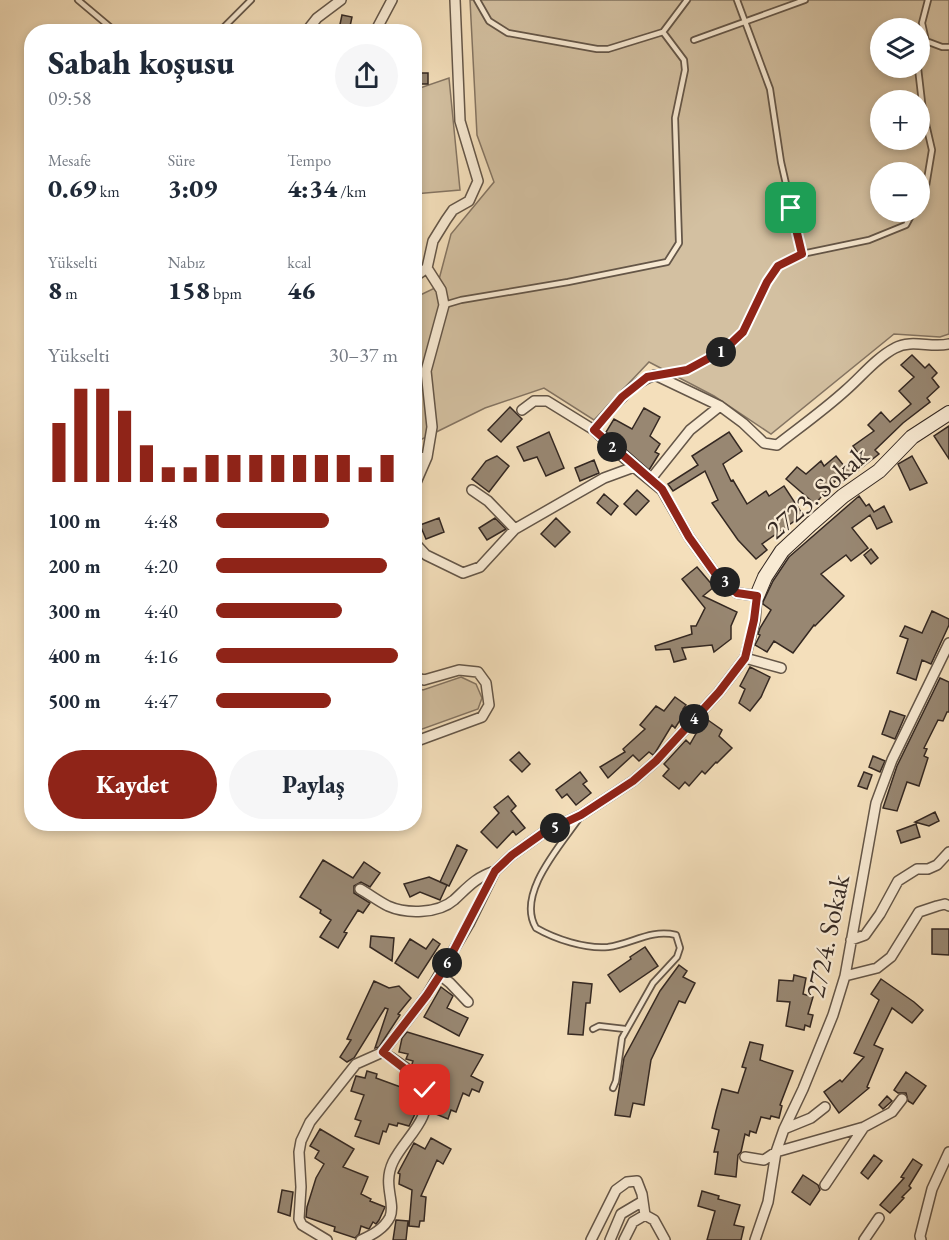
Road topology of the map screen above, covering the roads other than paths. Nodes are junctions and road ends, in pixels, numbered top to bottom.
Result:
1 (78, 0) edge
2 (251, 0) edge
3 (341, 0) edge
4 (392, 0) edge
5 (455, 0) edge
6 (477, 0) edge
7 (687, 0) edge
8 (736, 0) edge
9 (805, 0) edge
10 (928, 0) edge
11 (923, 18) edge
12 (745, 22) junction
13 (106, 24) edge
14 (227, 24) edge
15 (312, 24) edge
16 (379, 24) edge
17 (663, 32) junction
18 (694, 40) dead end
19 (930, 42) edge
20 (949, 47) edge
21 (919, 78) edge
22 (930, 162) edge
23 (908, 222) edge
24 (802, 254) junction
25 (427, 268) junction
26 (422, 271) edge
27 (444, 304) junction
28 (949, 344) edge
29 (655, 375) junction
30 (720, 406) junction
31 (522, 410) dead end
32 (949, 413) edge
33 (594, 430) junction
34 (422, 457) edge
35 (427, 457) junction
36 (634, 467) junction
37 (422, 469) edge
38 (650, 480) junction
39 (472, 489) dead end
40 (515, 529) junction
41 (422, 551) edge
42 (757, 596) junction
43 (949, 643) edge
44 (745, 658) junction
45 (781, 668) dead end
46 (422, 679) edge
47 (422, 739) edge
48 (581, 815) junction
49 (949, 852) edge
50 (495, 871) junction
51 (360, 889) dead end
52 (949, 906) edge
53 (851, 940) junction
54 (440, 975) junction
55 (844, 976) junction
56 (468, 1002) dead end
57 (593, 1029) dead end
58 (626, 1029) junction
59 (383, 1052) junction
60 (613, 1088) dead end
61 (902, 1099) dead end
62 (825, 1107) dead end
63 (864, 1127) junction
64 (784, 1129) junction
65 (776, 1152) junction
66 (949, 1152) edge
67 (745, 1157) dead end
68 (825, 1185) dead end
69 (643, 1201) junction
70 (645, 1215) junction
71 (879, 1218) dead end
72 (327, 1240) edge
73 (361, 1240) edge
74 (591, 1240) edge
75 (610, 1240) edge
76 (624, 1240) edge
77 (665, 1240) edge
78 (755, 1240) edge
79 (864, 1240) edge
80 (921, 1240) edge

1 - 13 lane
2 - 14 lane
3 - 15 street
4 - 16 street
5 - 25 street
6 - 17 lane
7 - 17 lane
8 - 12 lane
9 - 12 lane
10 - 11 lane
12 - 18 lane
12 - 24 lane
17 - 27 lane
19 - 20 lane
21 - 22 lane
23 - 24 lane
24 - 29 lane
25 - 26 street
25 - 27 street
27 - 35 street
28 - 30 street
29 - 30 street
29 - 33 street
30 - 38 street
31 - 33 street
32 - 42 street, 2723. Sokak
33 - 36 street
34 - 35 street
35 - 37 street
36 - 38 street
36 - 40 street
38 - 42 street
39 - 40 street
40 - 41 street
42 - 44 street, 2723. Sokak
43 - 53 street, 2724. Sokak
44 - 45 street
44 - 48 street, 2723. Sokak
46 - 47 street
48 - 50 street, 2723. Sokak
48 - 58 lane
49 - 53 street
50 - 51 street, 2723. Sokak
50 - 54 street, 2723. Sokak
52 - 55 street
53 - 55 street, 2724. Sokak
54 - 56 street
54 - 59 street, 2723. Sokak
55 - 64 street, 2724. Sokak
57 - 58 lane
58 - 60 lane
59 - 72 street, 2723. Sokak
59 - 73 street
61 - 63 street
62 - 64 street
63 - 65 street
63 - 68 street
64 - 65 street, 2724. Sokak
65 - 67 street
65 - 78 street, 2724. Sokak
66 - 80 street
69 - 70 street
69 - 74 street
69 - 75 street
70 - 76 street
70 - 77 street
71 - 79 street

